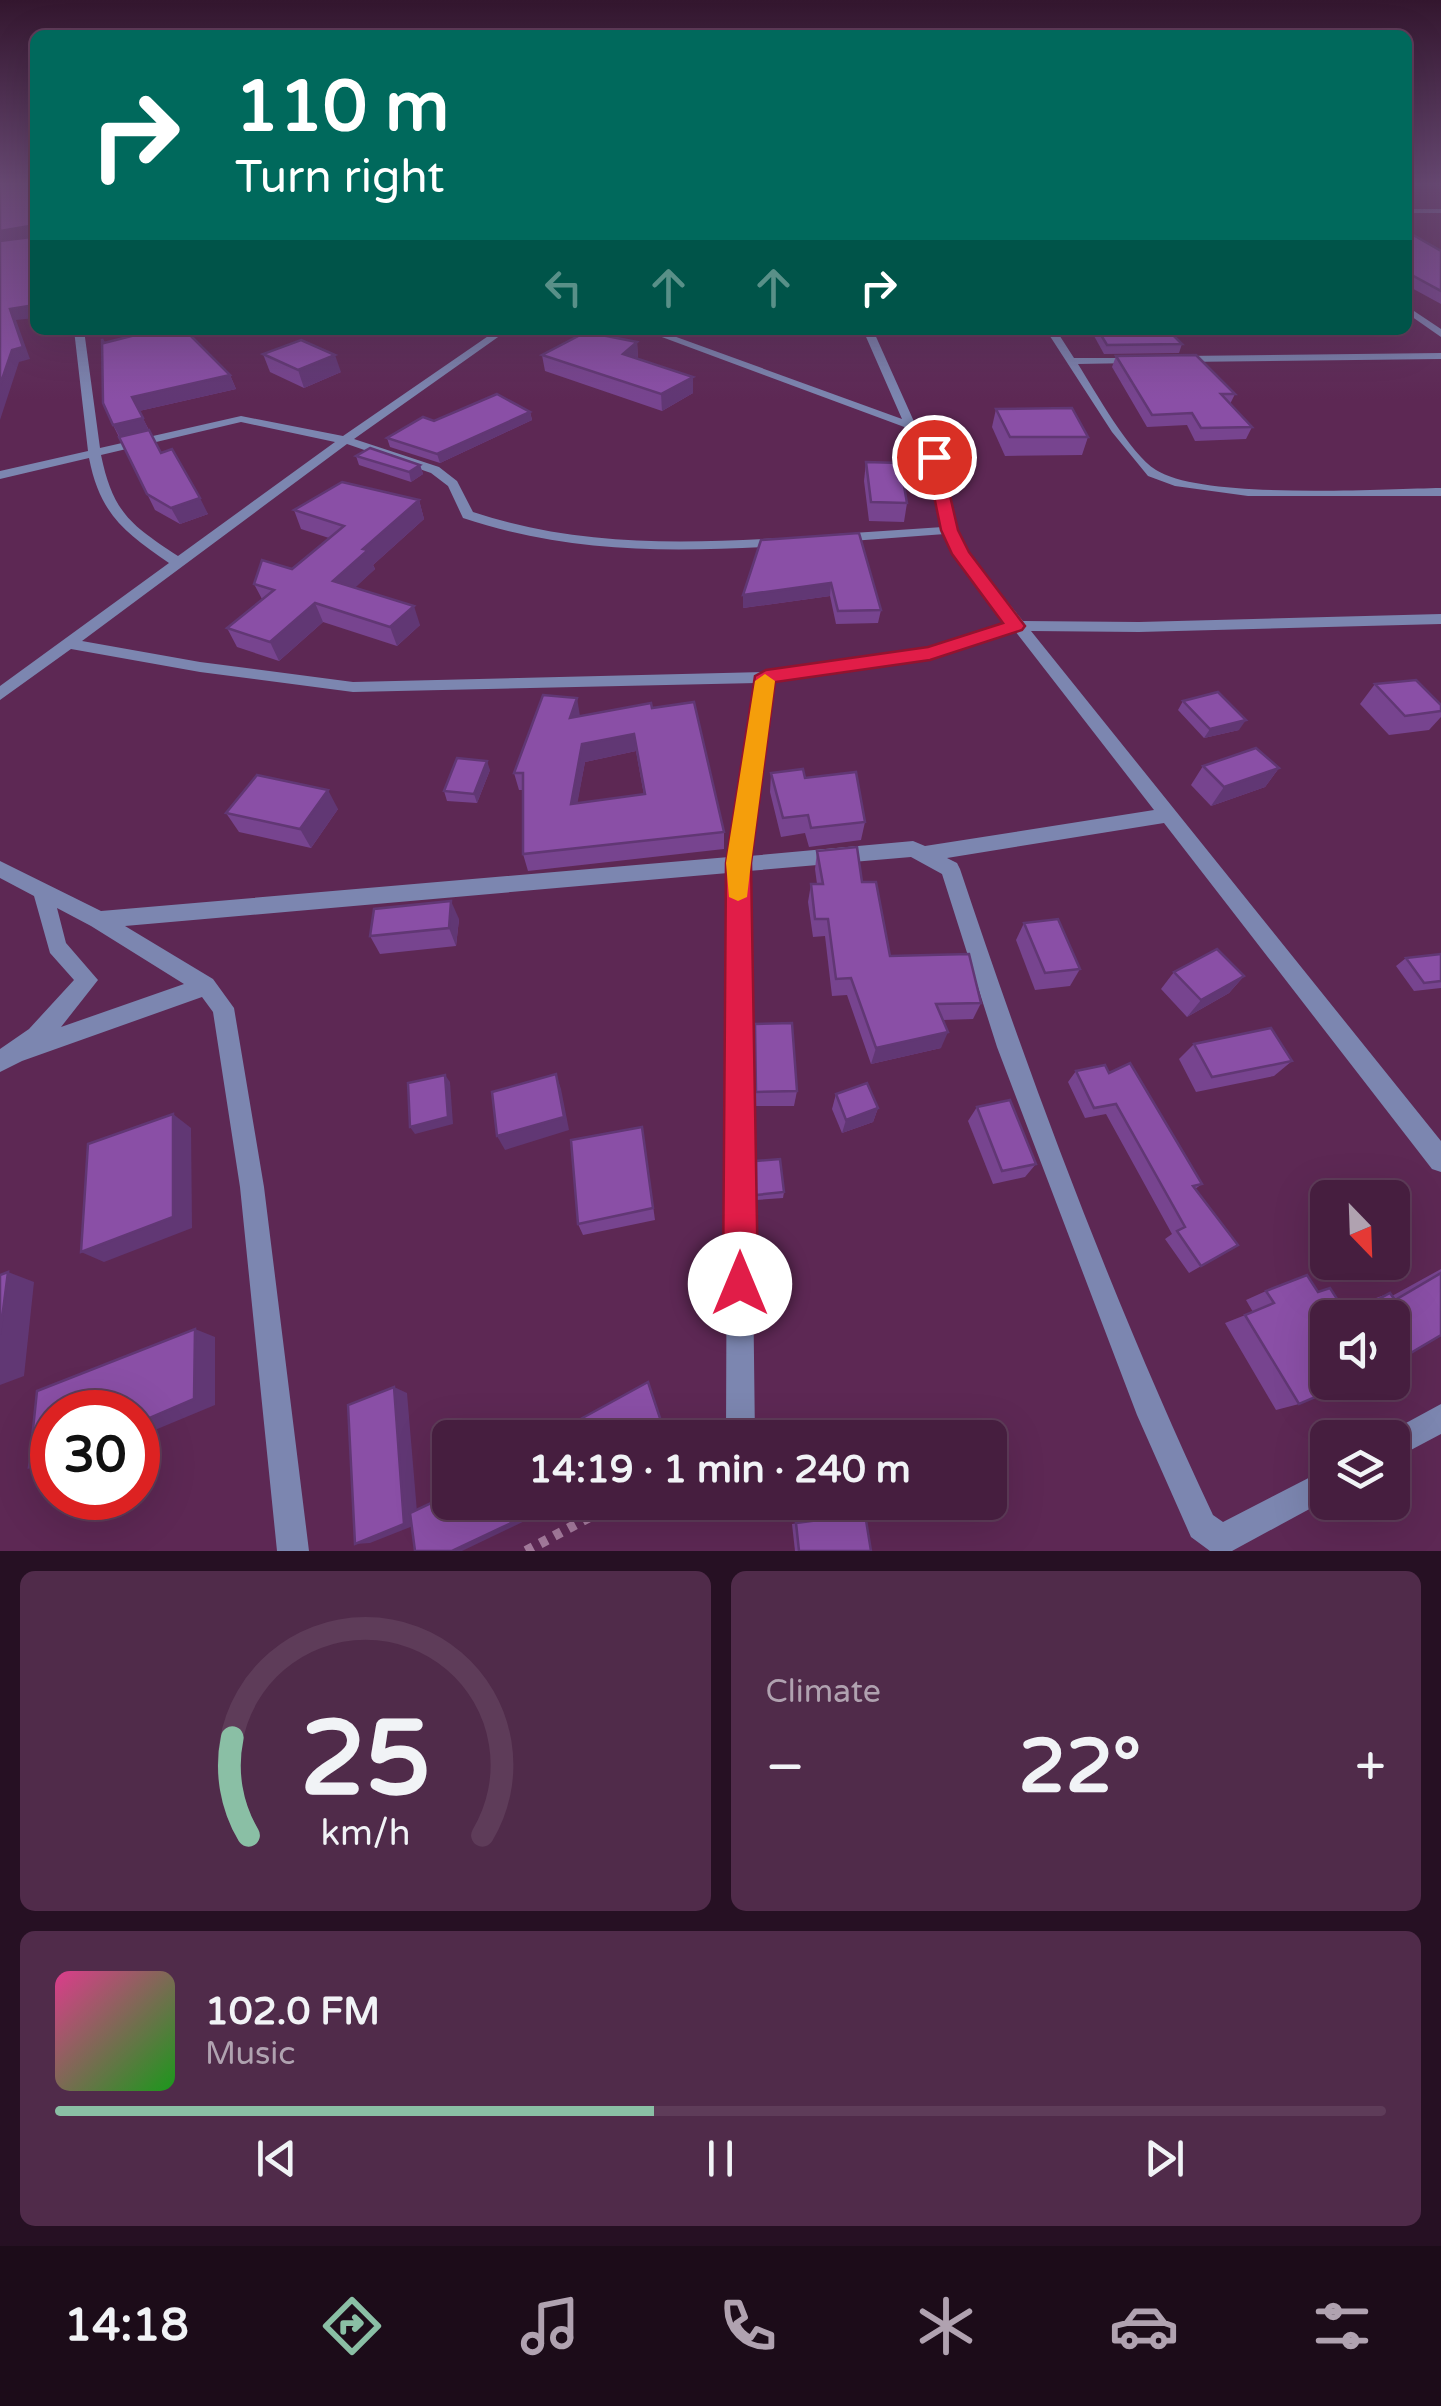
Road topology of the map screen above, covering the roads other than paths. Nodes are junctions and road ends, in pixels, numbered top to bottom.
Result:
1 (1412, 313) edge
2 (1441, 334) edge
3 (80, 335) edge
4 (496, 335) edge
5 (662, 335) edge
6 (870, 335) edge
7 (1054, 335) edge
8 (1441, 356) edge
9 (1149, 360) edge
10 (1168, 360) edge
11 (1071, 361) junction
12 (912, 426) junction
13 (345, 440) junction
14 (94, 452) junction
15 (0, 475) edge
16 (1441, 492) edge
17 (950, 530) junction
18 (814, 540) edge
19 (795, 541) edge
20 (179, 563) junction
21 (1441, 619) edge
22 (1016, 626) junction
23 (70, 644) junction
24 (766, 676) junction
25 (0, 694) edge
26 (1170, 815) junction
27 (926, 854) junction
28 (738, 863) junction
29 (0, 869) edge
30 (42, 888) junction
31 (99, 920) junction
32 (206, 986) junction
33 (8, 1057) edge
34 (1441, 1160) edge
35 (1441, 1418) edge
36 (742, 1420) edge
37 (1410, 1436) edge
38 (1310, 1493) edge
39 (292, 1551) edge

1 - 2 street
3 - 14 street
4 - 13 street
5 - 12 street
6 - 12 street
7 - 11 street
8 - 10 street
9 - 11 street
11 - 16 street
12 - 17 street
13 - 14 street
13 - 19 street
13 - 20 street
14 - 15 street
14 - 20 street
17 - 18 street
17 - 22 street
20 - 23 street
21 - 22 street
22 - 24 street
22 - 26 street
23 - 24 street
23 - 25 street
24 - 28 street
26 - 27 street
26 - 34 street
27 - 28 street
27 - 38 street
28 - 31 street
28 - 36 street
29 - 30 street
30 - 31 street
30 - 33 street
31 - 32 street
32 - 33 street
32 - 39 street
35 - 37 street

